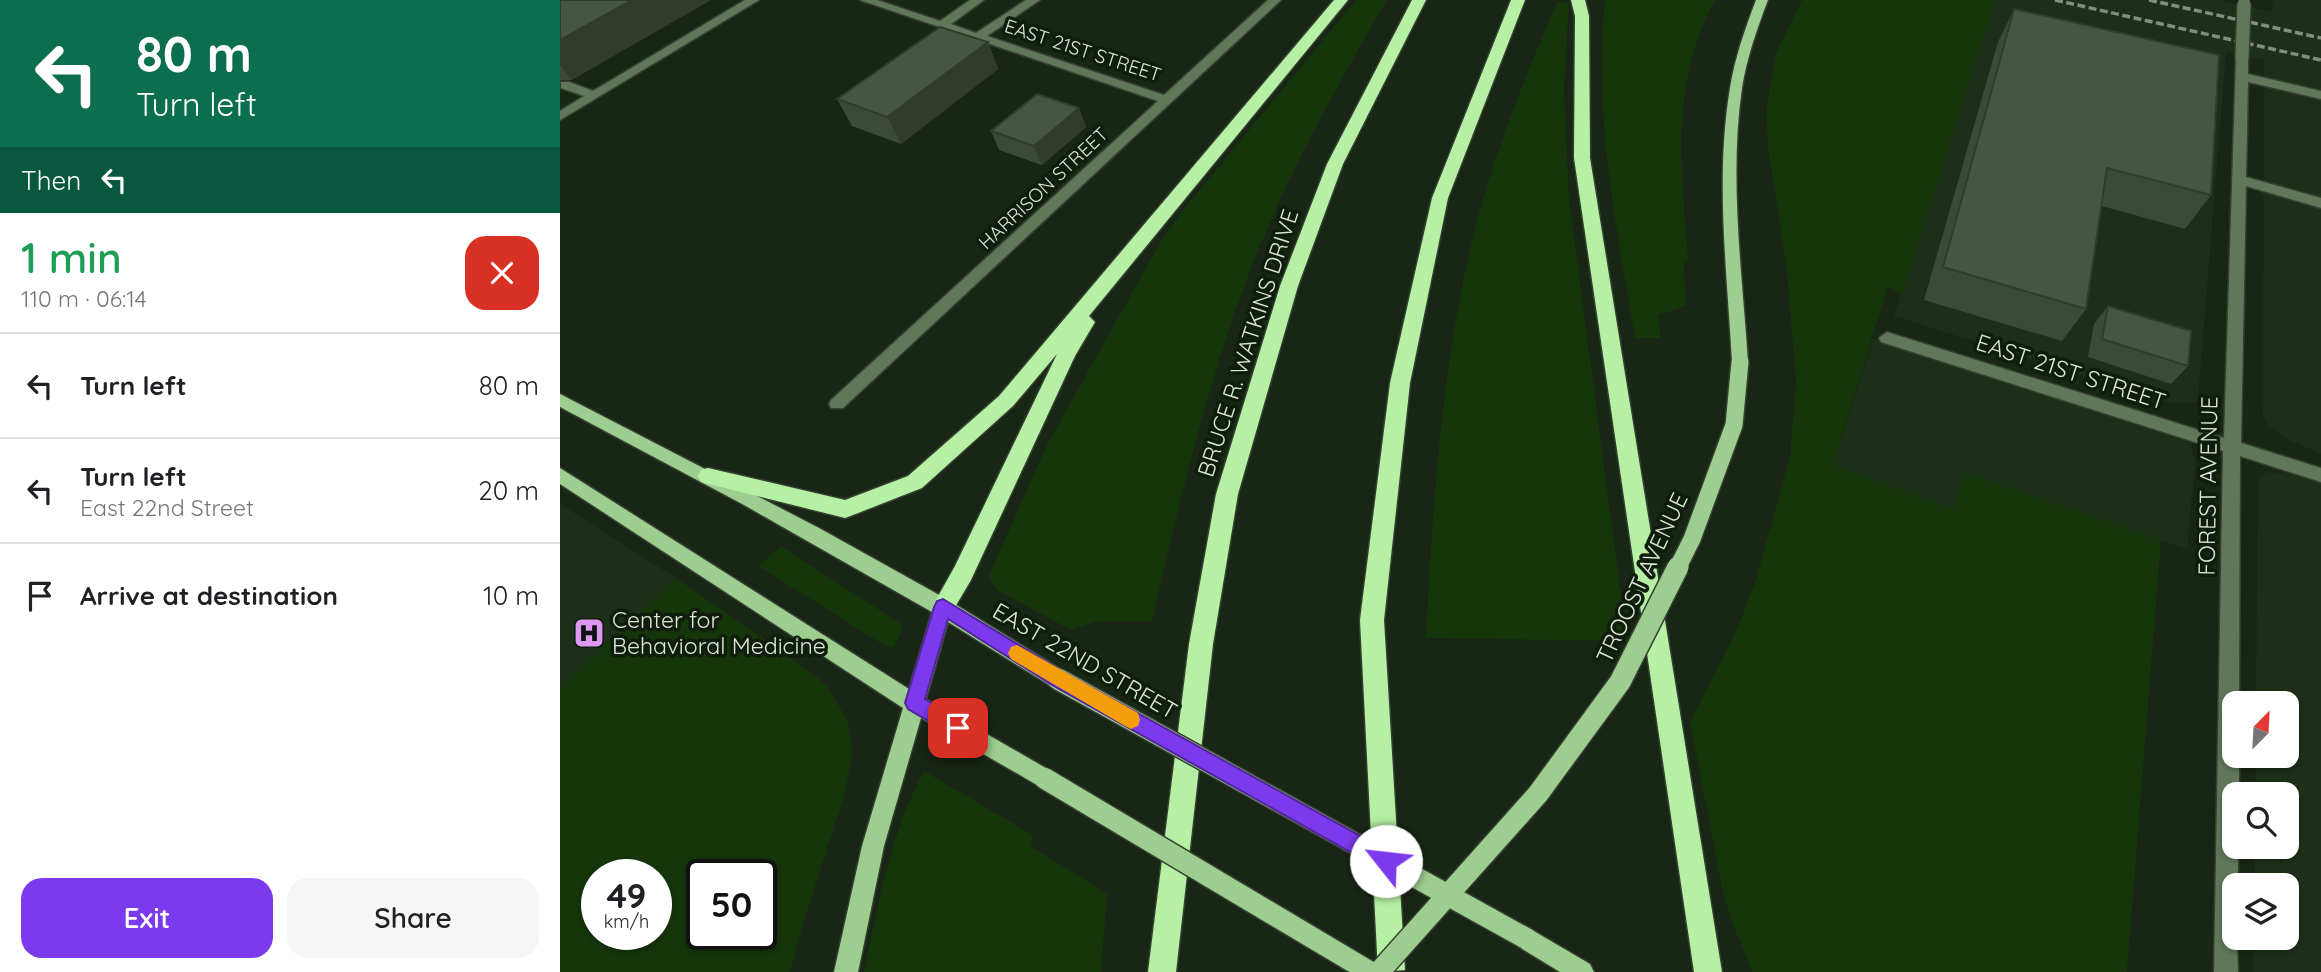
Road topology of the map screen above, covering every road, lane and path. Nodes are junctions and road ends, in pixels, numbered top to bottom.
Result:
1 (753, 0) edge
2 (866, 0) edge
3 (978, 0) edge
4 (1034, 0) edge
5 (1275, 0) edge
6 (1341, 0) edge
7 (1419, 0) edge
8 (1518, 0) edge
9 (1578, 0) edge
10 (1762, 0) edge
11 (2244, 2) edge
12 (942, 25) junction
13 (978, 37) junction
14 (2243, 77) junction
15 (565, 85) dead end
16 (2321, 95) edge
17 (594, 96) junction
18 (1167, 100) junction
19 (560, 116) edge
20 (2240, 180) junction
21 (2321, 202) edge
22 (1116, 272) junction
23 (1887, 338) dead end
24 (560, 400) edge
25 (837, 404) dead end
26 (2232, 446) junction
27 (560, 475) edge
28 (2321, 475) edge
29 (708, 476) junction
30 (943, 607) junction
31 (914, 703) junction
32 (846, 972) edge
33 (1162, 972) edge
34 (1370, 972) edge
35 (1379, 972) edge
36 (1391, 972) edge
37 (1582, 972) edge
38 (1708, 972) edge
39 (2226, 972) edge

1 - 17 street
2 - 12 street, EAST 21ST STREET
3 - 12 street
4 - 13 street
5 - 18 street, HARRISON STREET
6 - 22 highway
7 - 33 highway, BRUCE R. WATKINS DRIVE
8 - 36 highway
9 - 38 highway
10 - 35 main road, TROOST AVENUE, bridge
11 - 14 street, FOREST AVENUE, bridge
12 - 13 street, EAST 21ST STREET
13 - 18 street, EAST 21ST STREET
14 - 16 street
14 - 20 street, FOREST AVENUE
15 - 17 street
17 - 19 street
18 - 25 street, HARRISON STREET
20 - 21 street
20 - 26 street, FOREST AVENUE
22 - 29 highway
22 - 30 highway
23 - 26 street, EAST 21ST STREET
24 - 29 main road, EAST 22ND STREET
26 - 28 street, EAST 21ST STREET
26 - 39 street, FOREST AVENUE
27 - 31 main road
29 - 30 main road, EAST 22ND STREET
30 - 31 main road
30 - 37 main road, EAST 22ND STREET, bridge
31 - 32 main road
31 - 34 main road, bridge

